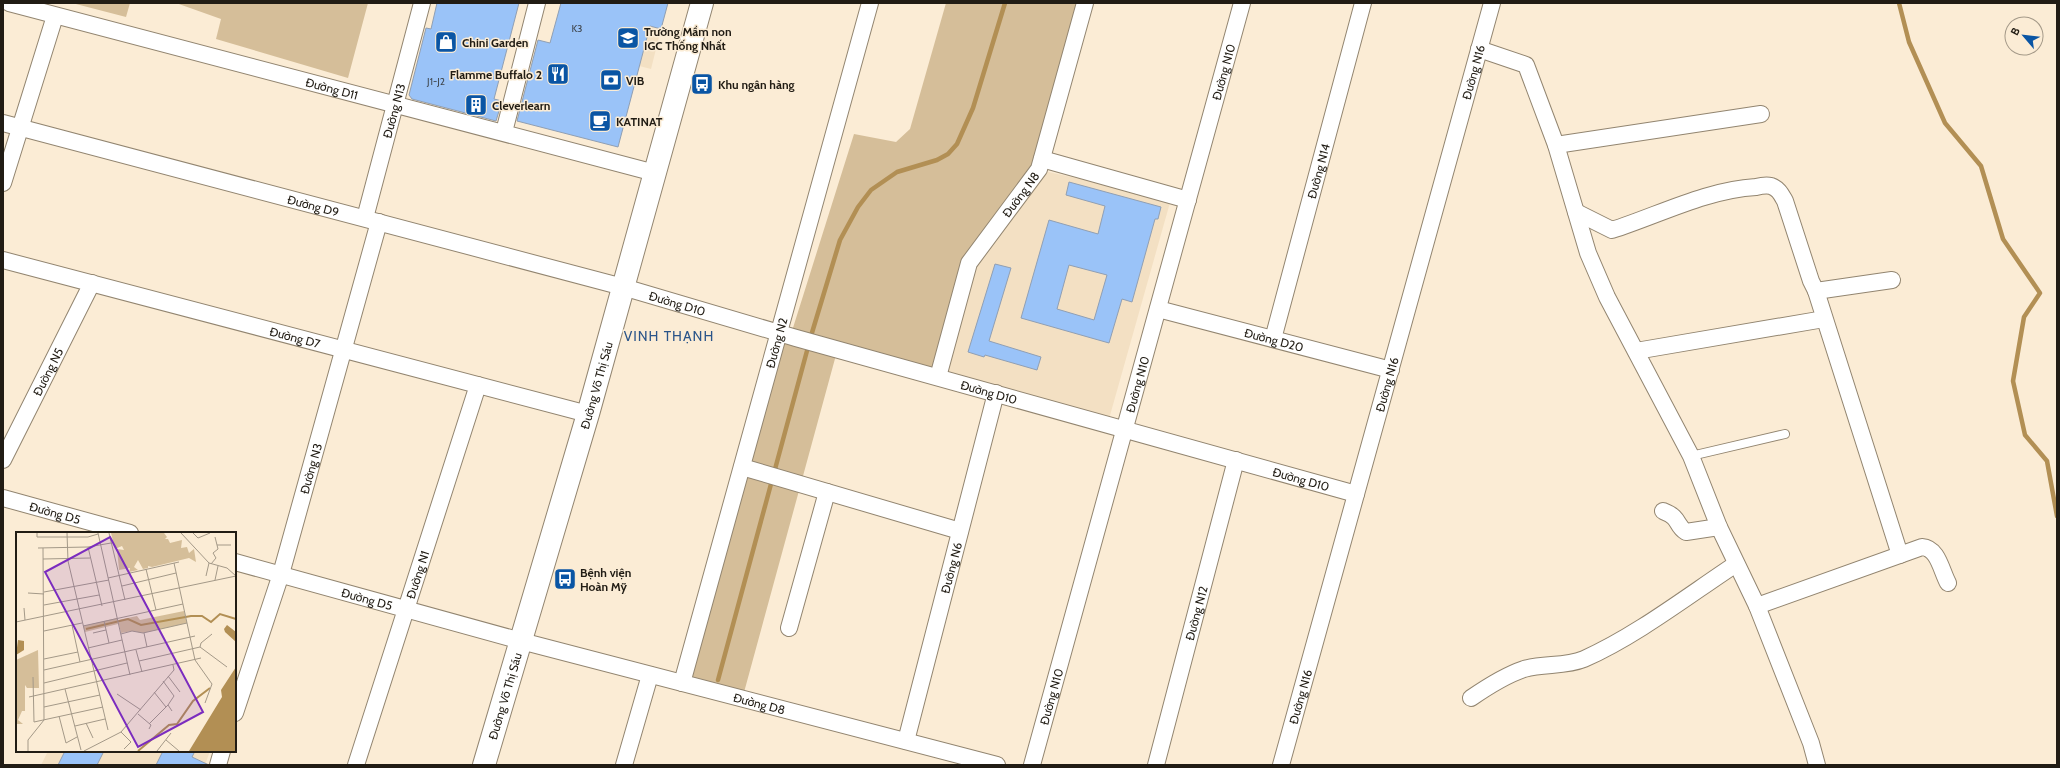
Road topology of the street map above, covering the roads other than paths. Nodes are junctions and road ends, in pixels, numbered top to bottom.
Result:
1 (9, 3) edge
2 (422, 3) edge
3 (537, 3) edge
4 (702, 3) edge
5 (870, 3) edge
6 (1085, 3) edge
7 (1242, 3) edge
8 (1363, 3) edge
9 (1492, 3) edge
10 (55, 16) junction
11 (1480, 49) junction
12 (395, 105) junction
13 (1761, 114) dead end
14 (3, 123) edge
15 (21, 128) junction
16 (504, 132) junction
17 (1556, 145) junction
18 (1042, 159) junction
19 (655, 173) junction
20 (3, 183) edge
21 (1188, 200) junction
22 (1576, 212) junction
23 (372, 220) junction
24 (3, 260) edge
25 (1892, 280) dead end
26 (92, 283) junction
27 (623, 287) junction
28 (1816, 291) junction
29 (1158, 309) junction
30 (1824, 319) junction
31 (778, 333) junction
32 (1273, 339) junction
33 (345, 350) junction
34 (1636, 351) junction
35 (1391, 370) junction
36 (938, 377) junction
37 (478, 385) junction
38 (996, 394) junction
39 (588, 414) junction
40 (1125, 429) junction
41 (1785, 434) dead end
42 (1691, 456) junction
43 (3, 460) edge
44 (1236, 460) junction
45 (742, 467) junction
46 (827, 492) junction
47 (1356, 494) junction
48 (3, 498) edge
49 (1663, 511) dead end
50 (1719, 527) junction
51 (960, 531) junction
52 (126, 532) edge
53 (1900, 555) junction
54 (236, 562) edge
55 (1736, 564) junction
56 (281, 574) junction
57 (1948, 583) dead end
58 (1757, 606) junction
59 (406, 609) junction
60 (789, 628) dead end
61 (521, 641) junction
62 (650, 675) junction
63 (682, 683) junction
64 (1471, 698) dead end
65 (236, 710) edge
66 (906, 741) junction
67 (222, 752) edge
68 (218, 765) edge
69 (356, 765) edge
70 (484, 765) edge
71 (624, 765) edge
72 (997, 765) edge
73 (1032, 765) edge
74 (1156, 765) edge
75 (1281, 765) edge
76 (1817, 765) edge

1 - 10 street, Đường D11
2 - 12 street, Đường N13
3 - 16 street
4 - 19 main road, Đường Võ Thị Sáu
5 - 31 street, Đường N2
6 - 18 street, Đường N8
7 - 21 street, Đường N10
8 - 32 street, Đường N14
9 - 11 street, Đường N16
10 - 12 street, Đường D11
10 - 15 street
11 - 17 street
11 - 35 street, Đường N16
12 - 16 street, Đường D11
12 - 23 street, Đường N13
13 - 17 street
14 - 15 street, Đường D9
15 - 20 street
15 - 23 street, Đường D9
16 - 19 street, Đường D11
17 - 22 street
18 - 21 street
18 - 36 street, Đường N8
19 - 27 main road, Đường Võ Thị Sáu
21 - 29 street, Đường N10
22 - 28 street
22 - 34 street
23 - 27 street, Đường D9
23 - 33 street, Đường N3
24 - 26 street, Đường D7
25 - 28 street
26 - 33 street, Đường D7
26 - 43 street, Đường N5
27 - 31 street, Đường D10
27 - 39 main road, Đường Võ Thị Sáu
28 - 30 street
29 - 32 street, Đường D20
29 - 40 street, Đường N10
30 - 34 street
30 - 53 street
31 - 36 street, Đường D10
31 - 45 street, Đường N2
32 - 35 street, Đường D20
33 - 37 street, Đường D7
33 - 56 street, Đường N3
34 - 42 street
35 - 47 street, Đường N16
36 - 38 street, Đường D10
37 - 39 street, Đường D7
37 - 59 street, Đường N1
38 - 40 street, Đường D10
38 - 51 street, Đường N6
39 - 61 main road, Đường Võ Thị Sáu
40 - 44 street, Đường D10
40 - 73 street, Đường N10
41 - 42 lane
42 - 50 street
44 - 47 street, Đường D10
44 - 74 street, Đường N12
45 - 46 street
45 - 63 street, Đường N2
46 - 51 street
46 - 60 street
47 - 75 street, Đường N16
48 - 52 street, Đường D5
49 - 50 street
50 - 55 street
51 - 66 street, Đường N6
53 - 57 street
53 - 58 street
54 - 56 street, Đường D5
55 - 58 street
55 - 64 street
56 - 59 street, Đường D5
56 - 65 street, Đường N3
58 - 76 street
59 - 61 street, Đường D5
59 - 69 street, Đường N1
61 - 62 street, Đường D8
61 - 70 main road, Đường Võ Thị Sáu
62 - 63 street, Đường D8
62 - 71 street
63 - 66 street, Đường D8
66 - 72 street, Đường D8
67 - 68 street

